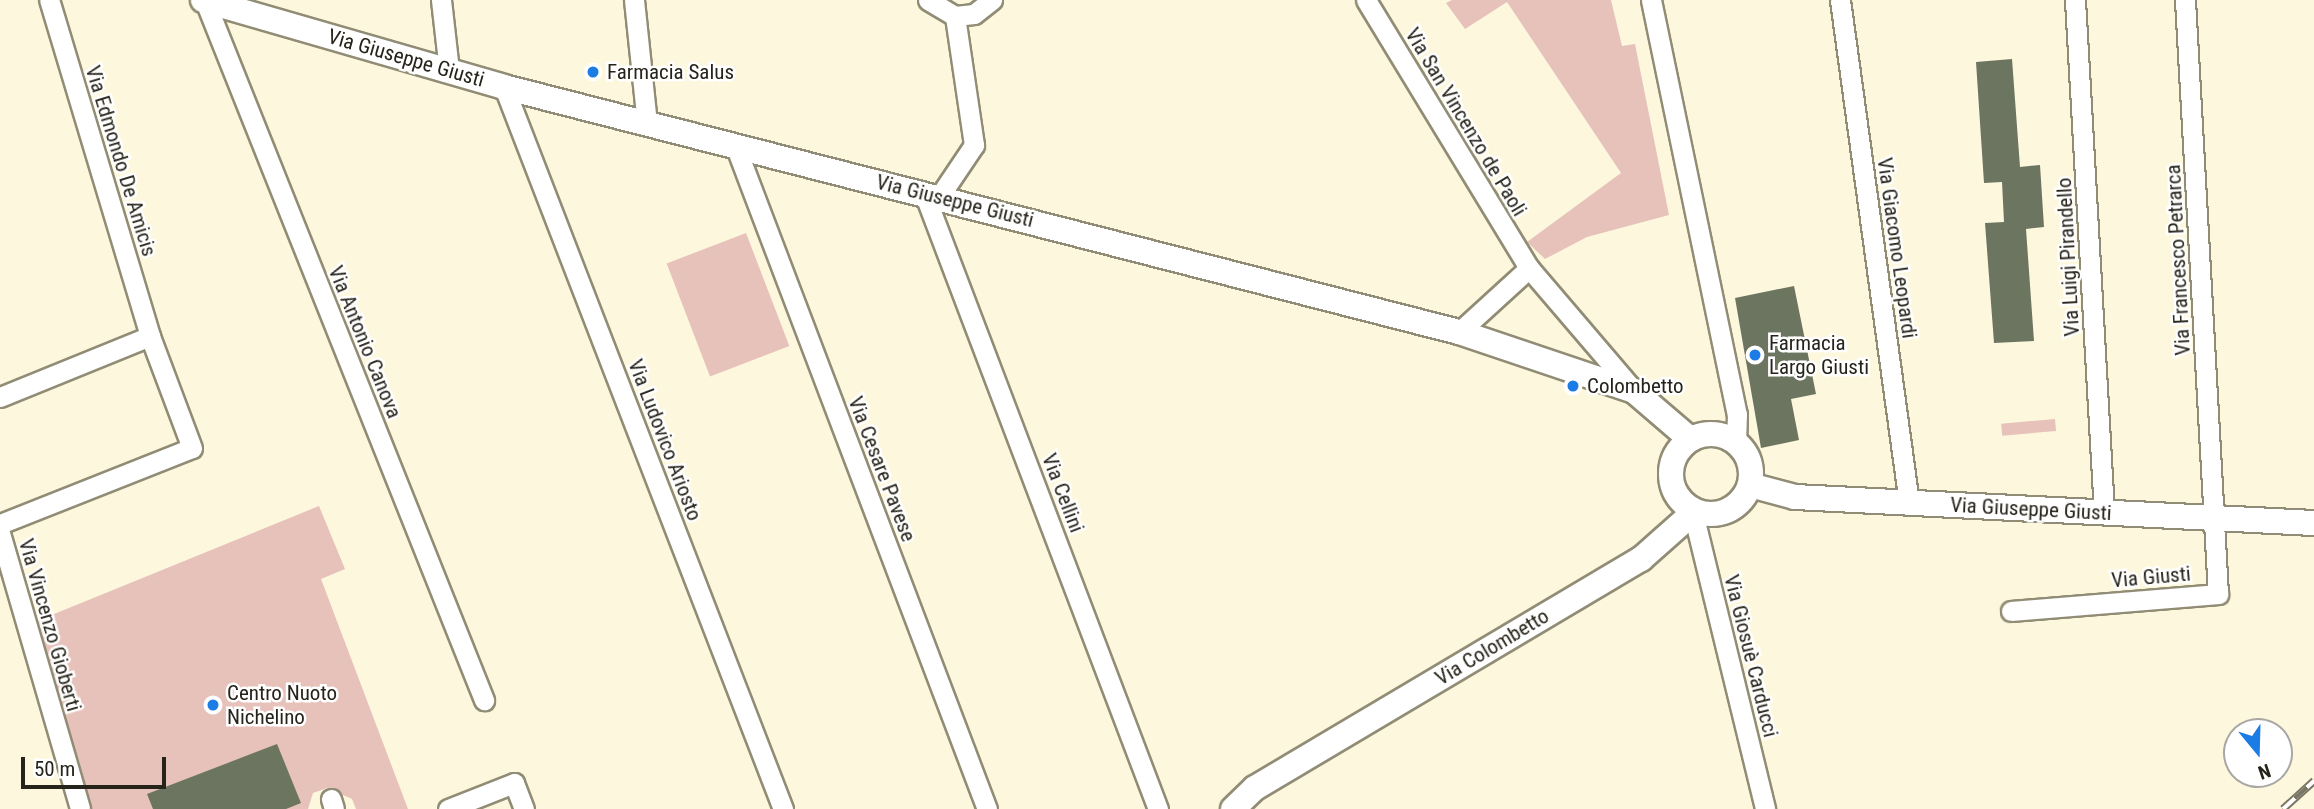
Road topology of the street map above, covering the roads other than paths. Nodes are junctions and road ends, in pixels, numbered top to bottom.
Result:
1 (49, 0) edge
2 (204, 0) edge
3 (441, 0) edge
4 (634, 0) edge
5 (928, 0) edge
6 (992, 0) edge
7 (1366, 0) edge
8 (1651, 0) edge
9 (1840, 0) edge
10 (2075, 0) edge
11 (2186, 0) edge
12 (253, 8) edge
13 (955, 16) junction
14 (449, 70) junction
15 (504, 87) junction
16 (647, 123) junction
17 (735, 145) junction
18 (932, 195) junction
19 (1529, 268) junction
20 (1459, 332) junction
21 (150, 336) junction
22 (1634, 391) junction
23 (0, 397) edge
24 (1689, 439) junction
25 (1736, 440) junction
26 (1750, 485) junction
27 (1909, 503) junction
28 (2104, 512) junction
29 (1693, 513) junction
30 (2216, 518) junction
31 (2314, 523) edge
32 (0, 524) edge
33 (0, 533) edge
34 (2011, 611) dead end
35 (484, 700) dead end
36 (1283, 771) junction
37 (80, 809) edge
38 (448, 809) edge
39 (524, 809) edge
40 (783, 809) edge
41 (987, 809) edge
42 (1158, 809) edge
43 (1233, 809) edge
44 (1251, 809) edge
45 (1765, 809) edge

1 - 21 street, Via Edmondo De Amicis
2 - 12 street, Via Giuseppe Giusti
2 - 35 street, Via Antonio Canova
3 - 14 street
4 - 16 street
5 - 13 street
6 - 13 street
7 - 19 street, Via San Vincenzo de Paoli
8 - 25 street
9 - 27 street, Via Giacomo Leopardi
10 - 28 street, Via Luigi Pirandello
11 - 30 street, Via Francesco Petrarca
12 - 14 street, Via Giuseppe Giusti
13 - 18 street
14 - 15 street, Via Giuseppe Giusti
15 - 16 street, Via Giuseppe Giusti
15 - 40 street, Via Ludovico Ariosto
16 - 17 street, Via Giuseppe Giusti
17 - 18 street, Via Giuseppe Giusti
17 - 41 street, Via Cesare Pavese
18 - 20 street, Via Giuseppe Giusti
18 - 42 street, Via Cellini
19 - 20 street
19 - 22 street, Via San Vincenzo de Paoli
20 - 22 street, Via Giuseppe Giusti
21 - 23 street
21 - 32 street, Via Edmondo De Amicis
22 - 24 street, Via Giuseppe Giusti
24 - 25 street
24 - 29 street
25 - 26 street
26 - 27 street, Via Giuseppe Giusti
26 - 29 street
27 - 28 street, Via Giuseppe Giusti
28 - 30 street, Via Giuseppe Giusti
29 - 36 street, Via Colombetto
29 - 45 street, Via Giosuè Carducci
30 - 31 street, Via Giuseppe Giusti
30 - 34 street, Via Giusti
33 - 37 street, Via Vincenzo Gioberti
36 - 43 street, Via Colombetto
36 - 44 street, Via Colombetto
38 - 39 street

